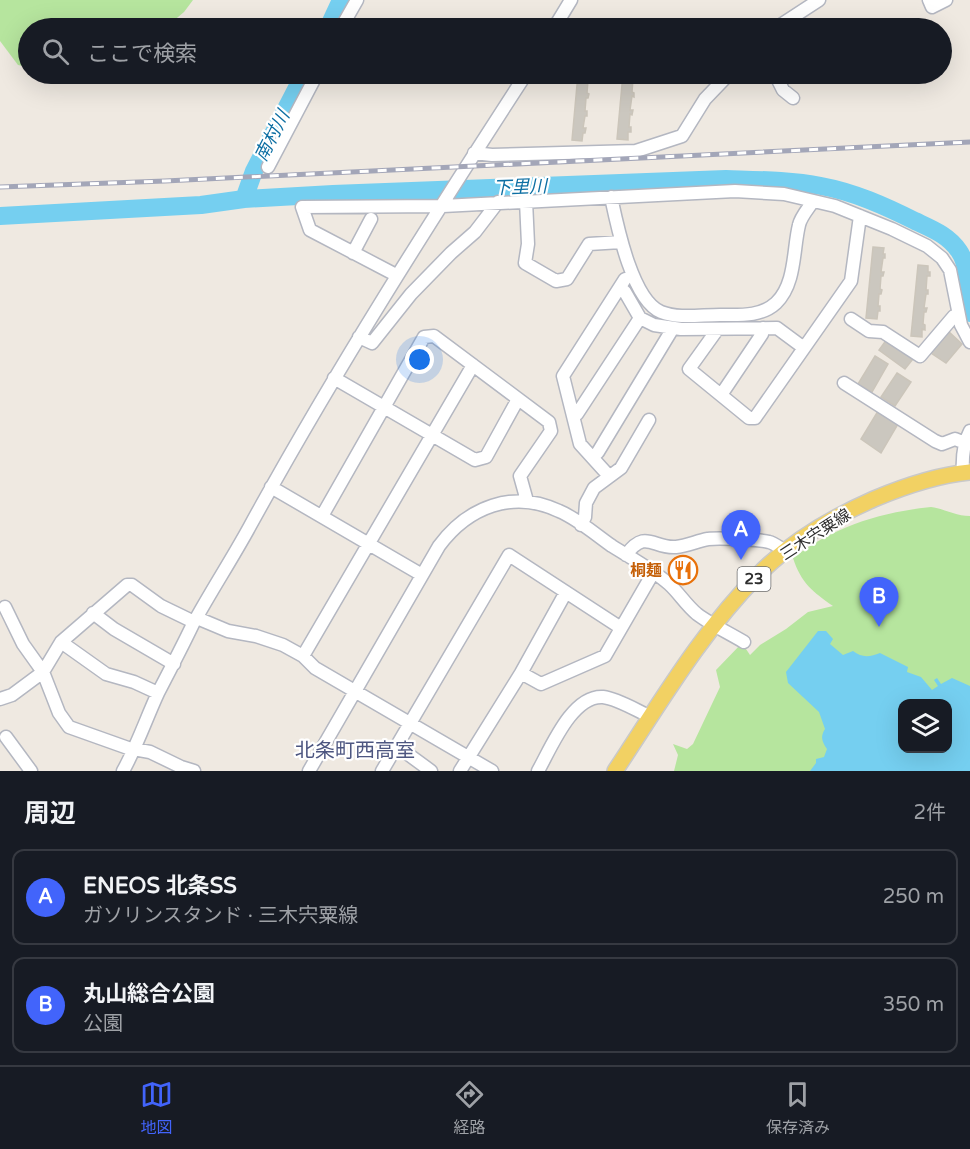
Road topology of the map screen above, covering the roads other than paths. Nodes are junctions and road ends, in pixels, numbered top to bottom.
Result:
1 (357, 0) edge
2 (572, 0) edge
3 (819, 0) edge
4 (929, 0) edge
5 (945, 0) edge
6 (347, 18) edge
7 (560, 18) edge
8 (791, 18) edge
9 (312, 84) edge
10 (519, 84) edge
11 (719, 84) edge
12 (780, 84) edge
13 (794, 98) dead end
14 (474, 153) junction
15 (268, 167) dead end
16 (611, 197) junction
17 (526, 201) junction
18 (813, 201) junction
19 (498, 202) junction
20 (444, 204) junction
21 (860, 216) junction
22 (371, 219) dead end
23 (621, 242) junction
24 (353, 254) junction
25 (396, 275) junction
26 (959, 315) junction
27 (640, 318) junction
28 (851, 319) dead end
29 (673, 328) junction
30 (763, 328) junction
31 (717, 330) junction
32 (359, 337) junction
33 (970, 342) edge
34 (804, 348) junction
35 (473, 365) junction
36 (334, 378) junction
37 (844, 382) dead end
38 (720, 395) junction
39 (518, 399) junction
40 (384, 407) junction
41 (573, 416) junction
42 (649, 420) dead end
43 (970, 431) edge
44 (432, 435) junction
45 (965, 443) junction
46 (593, 457) junction
47 (966, 473) edge
48 (609, 476) junction
49 (271, 487) junction
50 (527, 501) junction
51 (322, 516) junction
52 (581, 525) junction
53 (369, 544) junction
54 (785, 551) junction
55 (626, 555) junction
56 (653, 573) junction
57 (422, 575) junction
58 (566, 592) junction
59 (5, 607) dead end
60 (93, 613) junction
61 (196, 620) junction
62 (714, 625) junction
63 (621, 628) junction
64 (62, 642) junction
65 (744, 642) dead end
66 (303, 656) junction
67 (174, 664) junction
68 (44, 672) junction
69 (521, 673) junction
70 (354, 692) junction
71 (158, 693) junction
72 (0, 699) edge
73 (647, 722) junction
74 (410, 724) junction
75 (6, 737) dead end
76 (397, 746) junction
77 (136, 748) junction
78 (469, 758) junction
79 (540, 770) edge
80 (31, 771) edge
81 (123, 771) edge
82 (194, 771) edge
83 (309, 771) edge
84 (382, 771) edge
85 (431, 771) edge
86 (460, 771) edge
87 (492, 771) edge
88 (615, 771) edge
89 (629, 771) edge

1 - 6 street
2 - 7 street
3 - 8 street
4 - 5 street
9 - 15 street
10 - 14 street
11 - 14 street
12 - 13 street
14 - 20 street
16 - 17 street
16 - 18 street
16 - 23 street
17 - 19 street
17 - 23 street
18 - 21 street
18 - 23 street
19 - 20 street
19 - 32 street
20 - 24 street
20 - 25 street
21 - 26 street
21 - 34 street
22 - 24 street
24 - 25 street
25 - 32 street
26 - 28 street
26 - 33 street
27 - 29 street
27 - 41 street
27 - 41 street
29 - 31 street
29 - 46 street
30 - 31 street
30 - 34 street
30 - 38 street
31 - 38 street
32 - 36 street
34 - 38 street
35 - 39 street
35 - 40 street
35 - 44 street
36 - 40 street
36 - 49 street
37 - 45 street
39 - 44 street
39 - 50 street
40 - 44 street
40 - 51 street
41 - 46 street
42 - 48 street
43 - 45 street
44 - 53 street
45 - 47 street
46 - 48 street
47 - 54 main road, 三木宍粟線 / 23
48 - 52 street
49 - 51 street
49 - 61 street
50 - 52 street
50 - 57 street
51 - 53 street
52 - 55 street
53 - 57 street
53 - 66 street
54 - 55 street
54 - 62 main road, 三木宍粟線 / 23
55 - 56 street
56 - 62 street
56 - 63 street
57 - 70 street
58 - 63 street
58 - 69 street
58 - 74 street
59 - 68 street
60 - 61 street
60 - 64 street
60 - 67 street
61 - 66 street
61 - 67 street
62 - 65 street
62 - 73 main road, 三木宍粟線 / 23
63 - 69 street
64 - 68 street
64 - 71 street
66 - 70 street
67 - 71 street
68 - 72 street
68 - 77 street
69 - 78 street
70 - 74 street
70 - 83 street
71 - 77 street
73 - 79 street
73 - 88 main road, 三木宍粟線 / 23
73 - 89 main road, 23
74 - 76 street
74 - 78 street
75 - 80 street
76 - 84 street
76 - 85 street
77 - 81 street
77 - 82 street
78 - 86 street
78 - 87 street

